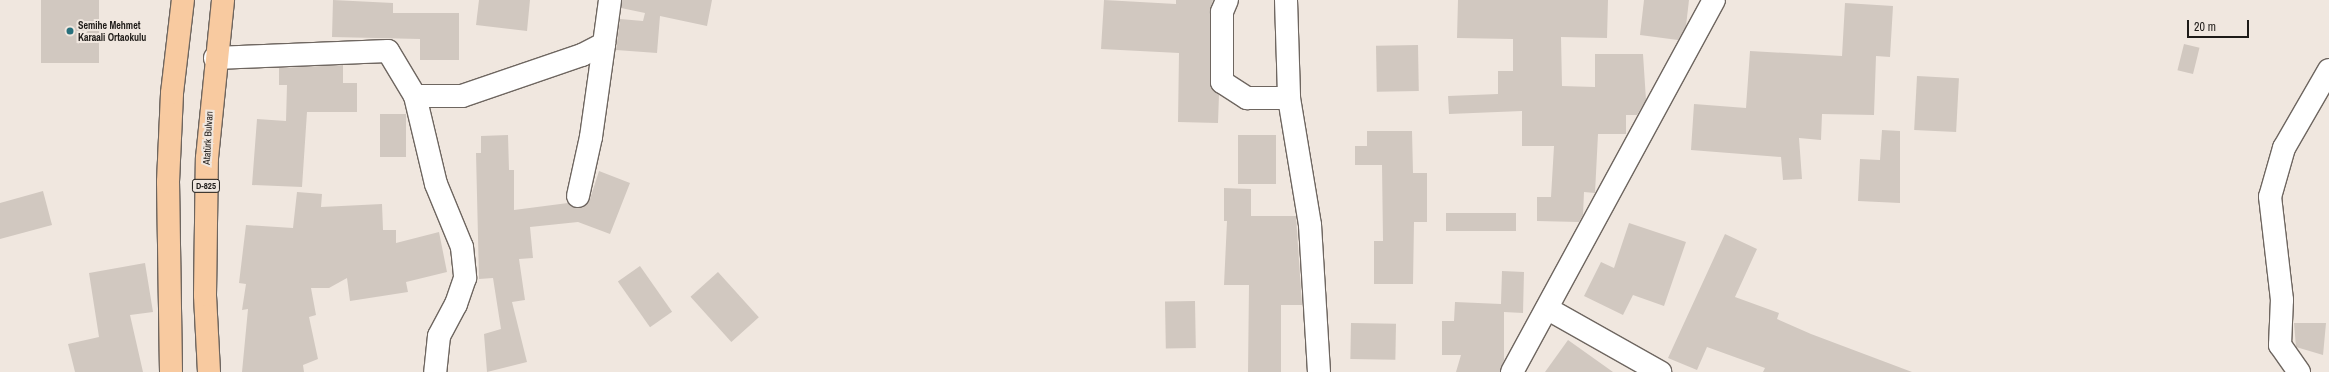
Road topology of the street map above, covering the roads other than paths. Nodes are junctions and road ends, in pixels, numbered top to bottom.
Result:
1 (183, 0) edge
2 (222, 0) edge
3 (610, 0) edge
4 (1227, 0) edge
5 (1286, 0) edge
6 (1714, 0) edge
7 (604, 44) junction
8 (215, 58) junction
9 (2329, 70) edge
10 (415, 96) junction
11 (1289, 98) junction
12 (578, 196) dead end
13 (1548, 309) junction
14 (171, 372) edge
15 (209, 372) edge
16 (435, 372) edge
17 (1319, 372) edge
18 (1512, 372) edge
19 (1660, 372) edge
20 (2299, 372) edge

1 - 14 highway
2 - 8 highway, Atatürk Bulvarı / D-825
3 - 7 street
4 - 11 street
5 - 11 street
6 - 13 street
7 - 10 street
7 - 12 street
8 - 10 street
8 - 15 highway, Atatürk Bulvarı / D-825
9 - 20 street
10 - 16 street
11 - 17 street
13 - 18 street
13 - 19 street

